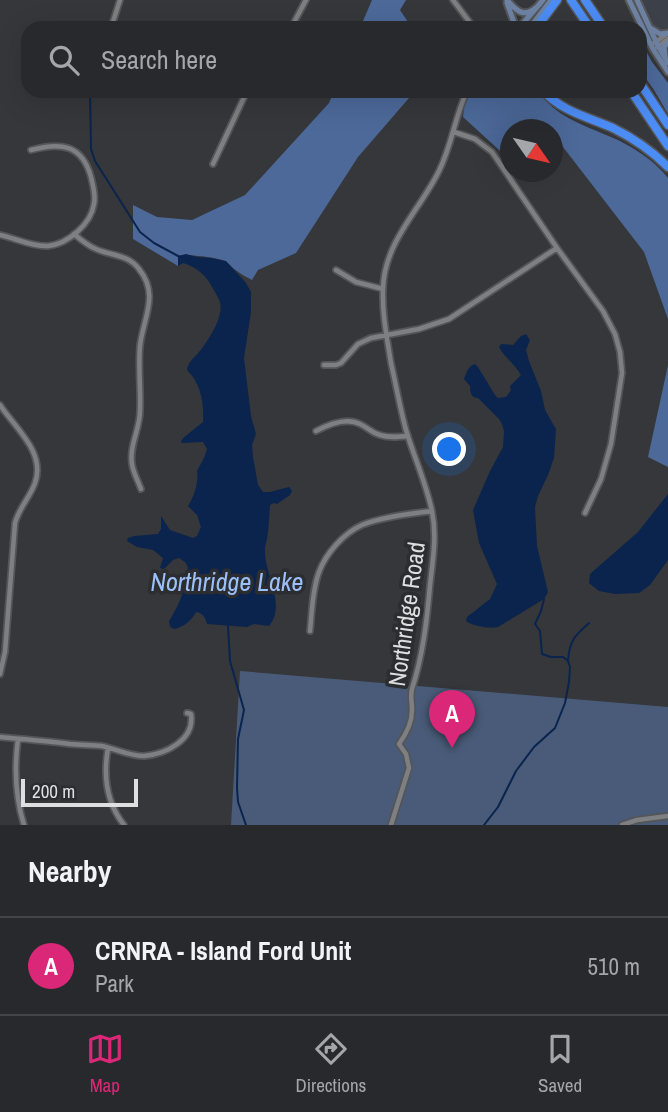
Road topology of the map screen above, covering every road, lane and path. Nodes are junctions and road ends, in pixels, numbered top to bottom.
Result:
1 (120, 0) edge
2 (306, 0) edge
3 (453, 0) edge
4 (506, 0) edge
5 (554, 0) edge
6 (569, 0) edge
7 (585, 0) edge
8 (629, 0) edge
9 (637, 0) edge
10 (543, 7) edge
11 (113, 21) edge
12 (296, 21) edge
13 (469, 21) edge
14 (515, 21) edge
15 (526, 21) edge
16 (580, 21) edge
17 (585, 21) edge
18 (599, 21) edge
19 (641, 21) edge
20 (647, 21) edge
21 (647, 22) edge
22 (649, 26) junction
23 (647, 32) edge
24 (668, 33) edge
25 (668, 40) edge
26 (654, 45) junction
27 (668, 63) edge
28 (668, 72) edge
29 (647, 94) edge
30 (244, 98) edge
31 (464, 98) edge
32 (552, 98) edge
33 (636, 98) edge
34 (668, 125) edge
35 (454, 132) junction
36 (668, 146) edge
37 (31, 149) dead end
38 (214, 164) dead end
39 (668, 167) edge
40 (74, 234) junction
41 (0, 235) edge
42 (557, 248) junction
43 (336, 270) dead end
44 (383, 289) junction
45 (386, 335) junction
46 (324, 365) dead end
47 (0, 405) edge
48 (317, 431) dead end
49 (408, 436) junction
50 (141, 489) dead end
51 (432, 511) junction
52 (585, 513) dead end
53 (310, 631) dead end
54 (0, 674) edge
55 (187, 713) dead end
56 (0, 737) edge
57 (14, 739) junction
58 (108, 748) junction
59 (668, 816) edge
60 (24, 825) edge
61 (124, 825) edge
62 (391, 825) edge
63 (622, 825) edge

1 - 11 street
2 - 12 street
3 - 13 street
4 - 10 street
4 - 14 street
5 - 10 highway
6 - 16 highway
6 - 17 highway
7 - 18 highway
8 - 19 street
9 - 20 street
10 - 15 street
21 - 22 street
22 - 24 street
22 - 26 street
23 - 26 street
24 - 26 street
25 - 26 street
25 - 27 street
26 - 27 street
26 - 28 street
29 - 34 highway
30 - 38 street
31 - 35 street, Northridge Road
32 - 39 highway
33 - 36 highway
35 - 42 street
35 - 44 street, Northridge Road
37 - 40 street
40 - 41 street
40 - 50 street
42 - 45 street
42 - 52 street
43 - 44 street
44 - 45 street, Northridge Road
45 - 46 street
45 - 49 street, Northridge Road
47 - 54 street
48 - 49 street
49 - 51 street, Northridge Road
51 - 53 street
51 - 62 street, Northridge Road
55 - 58 street
56 - 57 street
57 - 58 street
57 - 60 street
58 - 61 street
59 - 63 street

